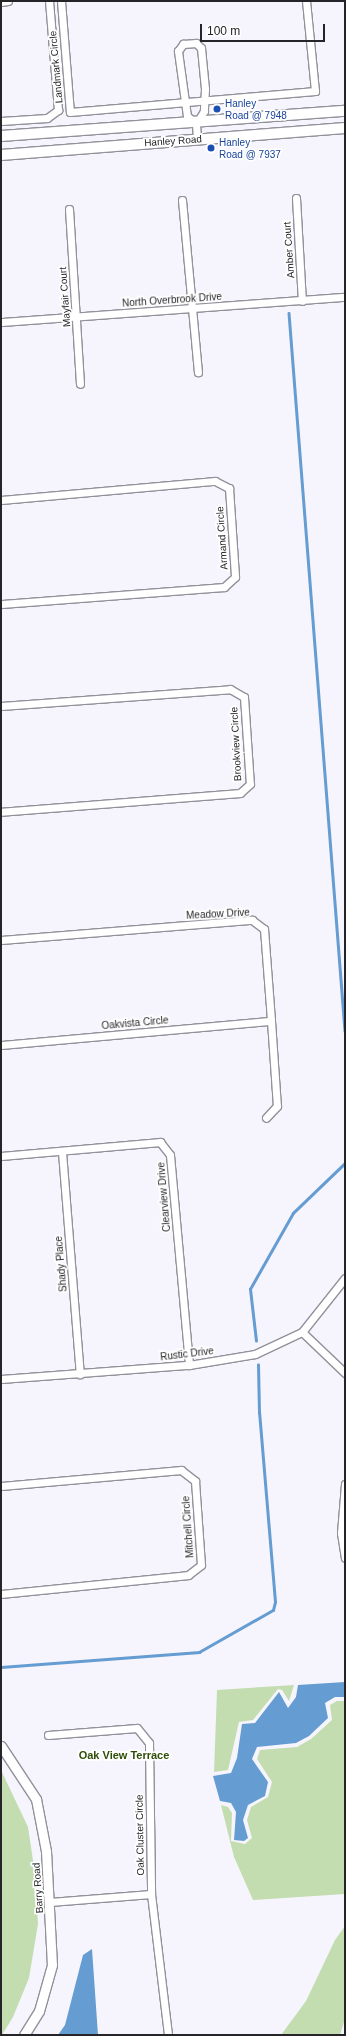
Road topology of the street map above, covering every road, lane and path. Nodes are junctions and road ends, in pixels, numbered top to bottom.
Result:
1 (8, 1) edge
2 (49, 1) edge
3 (61, 1) edge
4 (306, 1) edge
5 (1, 2) edge
6 (204, 100) junction
7 (184, 101) junction
8 (345, 111) edge
9 (1, 122) edge
10 (196, 124) junction
11 (345, 128) edge
12 (1, 136) edge
13 (197, 139) junction
14 (1, 154) edge
15 (296, 198) dead end
16 (182, 200) dead end
17 (69, 208) dead end
18 (345, 298) edge
19 (302, 301) junction
20 (192, 309) junction
21 (76, 316) junction
22 (1, 322) edge
23 (198, 372) dead end
24 (80, 384) dead end
25 (1, 500) edge
26 (1, 604) edge
27 (1, 706) edge
28 (1, 812) edge
29 (1, 940) edge
30 (272, 1021) junction
31 (1, 1045) edge
32 (266, 1118) dead end
33 (62, 1152) junction
34 (1, 1156) edge
35 (345, 1278) edge
36 (302, 1332) junction
37 (189, 1366) junction
38 (345, 1373) edge
39 (80, 1374) junction
40 (1, 1378) edge
41 (345, 1484) edge
42 (1, 1486) edge
43 (345, 1558) edge
44 (1, 1594) edge
45 (48, 1735) dead end
46 (1, 1746) edge
47 (151, 1894) junction
48 (50, 1902) junction
49 (24, 2035) edge
50 (168, 2035) edge

1 - 5 street
2 - 9 street
3 - 7 street, Landmark Circle
4 - 6 street, Landmark Circle
6 - 7 street, Landmark Circle
6 - 7 street
6 - 10 street
7 - 10 street
8 - 10 main road, Hanley Road
10 - 12 main road, Hanley Road
10 - 13 street
11 - 13 main road, Hanley Road
13 - 14 main road, Hanley Road
15 - 19 street, Amber Court
16 - 20 street
17 - 21 street, Mayfair Court
18 - 19 street, North Overbrook Drive
19 - 20 street, North Overbrook Drive
20 - 21 street, North Overbrook Drive
20 - 23 street
21 - 22 street, North Overbrook Drive
21 - 24 street, Mayfair Court
25 - 26 street, Armand Circle
27 - 28 street, Brookview Circle
29 - 30 street, Meadow Drive
30 - 31 street, Oakvista Circle
30 - 32 street, Meadow Drive
33 - 34 street, Clearview Drive
33 - 37 street, Clearview Drive
33 - 39 street, Shady Place
35 - 36 street, Rustic Drive
36 - 37 street, Rustic Drive
36 - 38 street
37 - 39 street, Rustic Drive
39 - 40 street, Rustic Drive
41 - 43 street
42 - 44 street, Mitchell Circle
45 - 47 street, Oak Cluster Circle
46 - 48 street, Barry Road
47 - 48 street
47 - 50 street, Oak Cluster Circle
48 - 49 street, Barry Road

